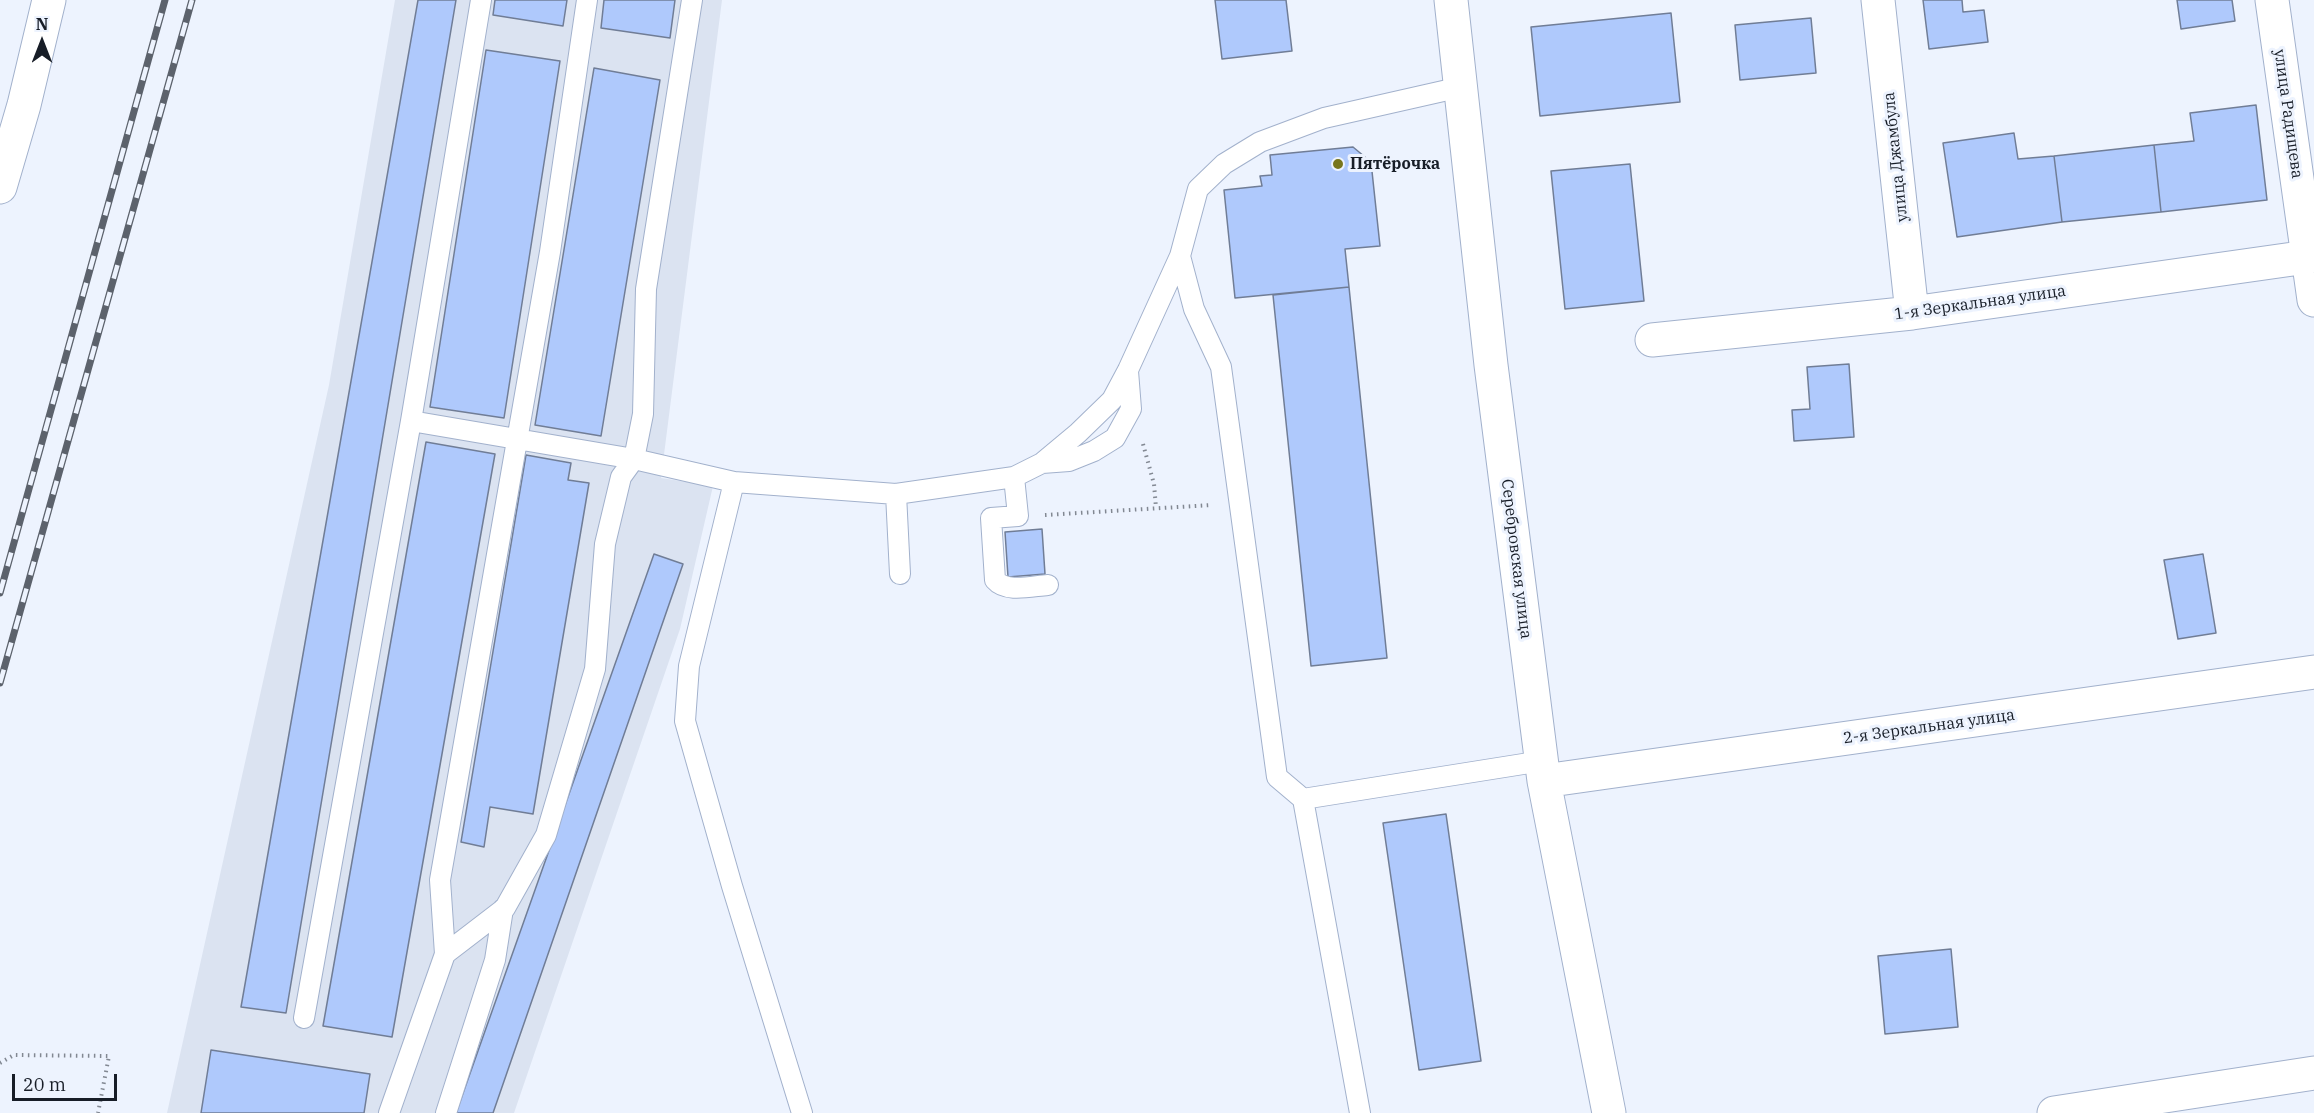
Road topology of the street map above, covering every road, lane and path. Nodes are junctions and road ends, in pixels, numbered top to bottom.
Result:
1 (49, 0) edge
2 (481, 0) edge
3 (587, 0) edge
4 (692, 0) edge
5 (1451, 0) edge
6 (1878, 0) edge
7 (2272, 0) edge
8 (1461, 87) junction
9 (0, 187) edge
10 (1180, 256) junction
11 (2307, 257) junction
12 (2314, 300) edge
13 (1912, 314) junction
14 (1652, 340) dead end
15 (1128, 370) junction
16 (1131, 408) junction
17 (411, 421) junction
18 (518, 440) junction
19 (634, 459) junction
20 (1042, 463) junction
21 (1014, 477) junction
22 (734, 482) junction
23 (896, 494) junction
24 (1212, 505) dead end
25 (1156, 508) junction
26 (1018, 516) junction
27 (900, 574) dead end
28 (1048, 585) dead end
29 (2314, 672) edge
30 (1543, 771) junction
31 (1303, 799) junction
32 (503, 909) junction
33 (445, 954) junction
34 (304, 1018) dead end
35 (0, 1063) edge
36 (2314, 1073) edge
37 (98, 1113) edge
38 (390, 1113) edge
39 (446, 1113) edge
40 (802, 1113) edge
41 (1360, 1113) edge
42 (1609, 1113) edge
43 (2054, 1113) edge

1 - 9 street
2 - 17 lane
3 - 18 lane
4 - 19 lane
5 - 8 street, Серебровская улица
6 - 13 street, улица Джамбула
7 - 11 street, улица Радищева
8 - 10 lane
8 - 30 street, Серебровская улица
10 - 15 lane
10 - 31 lane
11 - 12 street, улица Радищева
11 - 13 street, 1-я Зеркальная улица
13 - 14 street, 1-я Зеркальная улица
15 - 16 lane
15 - 20 lane
16 - 20 lane
16 - 25 path
17 - 18 lane
17 - 34 lane
18 - 19 lane
18 - 33 lane
19 - 22 lane
19 - 32 lane
20 - 21 lane
21 - 23 lane
21 - 26 lane
22 - 23 lane
22 - 40 lane
23 - 27 lane
24 - 25 path
25 - 26 path
26 - 28 lane
29 - 30 street, 2-я Зеркальная улица
30 - 31 lane
30 - 42 street, Серебровская улица
31 - 41 lane
32 - 33 lane
32 - 39 lane
33 - 38 lane
35 - 37 path
36 - 43 street

